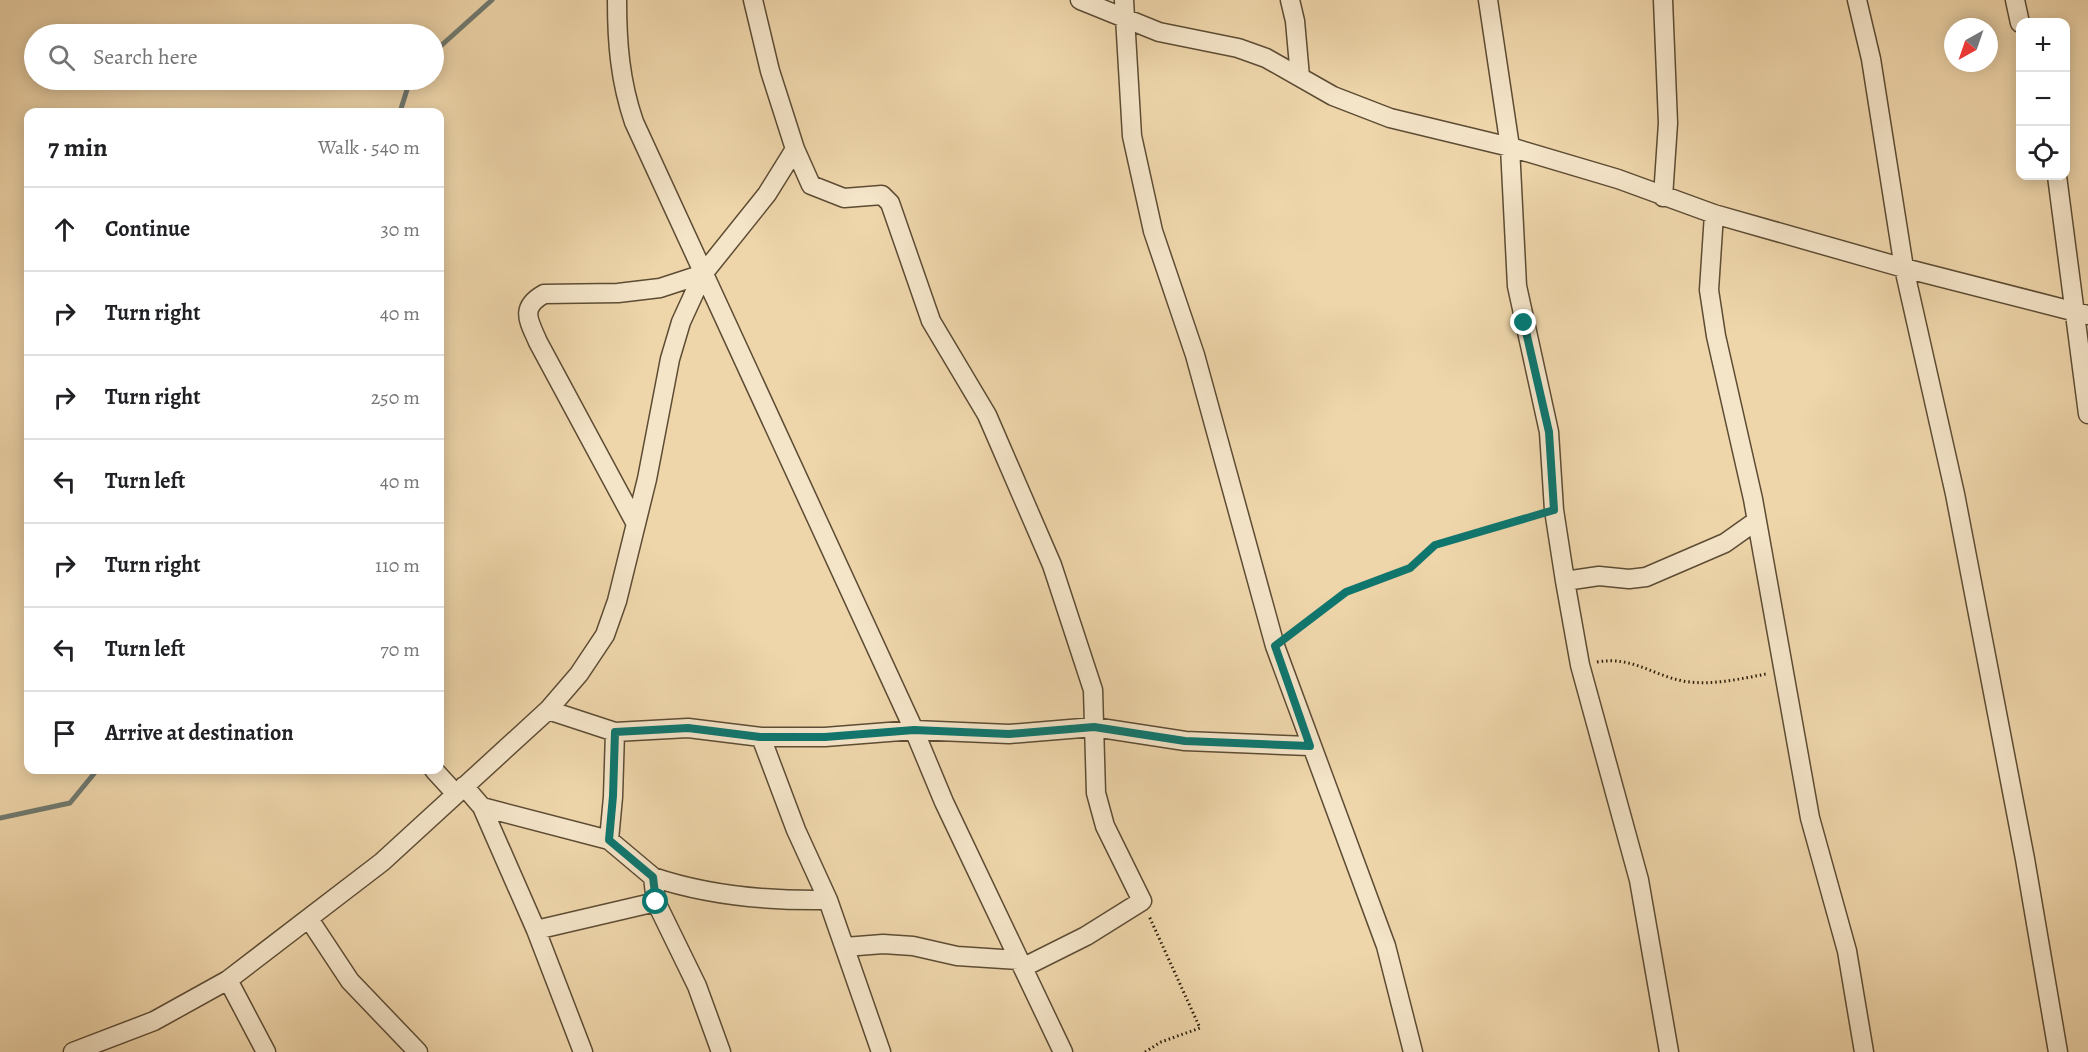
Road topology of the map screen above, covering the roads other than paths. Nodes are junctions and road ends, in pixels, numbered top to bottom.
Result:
1 (617, 0) edge
2 (753, 0) edge
3 (1080, 0) edge
4 (1124, 0) edge
5 (1290, 0) edge
6 (1488, 0) edge
7 (1663, 0) edge
8 (1857, 0) edge
9 (2015, 0) edge
10 (2019, 18) edge
11 (1126, 20) junction
12 (1300, 76) junction
13 (1510, 147) junction
14 (795, 149) junction
15 (2057, 180) edge
16 (1663, 196) junction
17 (1714, 214) junction
18 (1904, 268) junction
19 (703, 274) junction
20 (2081, 313) edge
21 (2088, 414) edge
22 (1756, 521) junction
23 (636, 524) junction
24 (1565, 582) junction
25 (548, 710) junction
26 (1094, 727) junction
27 (914, 730) junction
28 (615, 732) junction
29 (760, 737) junction
30 (1310, 746) junction
31 (439, 774) edge
32 (459, 789) junction
33 (482, 807) junction
34 (609, 840) junction
35 (653, 877) junction
36 (828, 900) junction
37 (656, 902) junction
38 (309, 919) junction
39 (536, 930) junction
40 (845, 946) junction
41 (1022, 964) junction
42 (228, 981) junction
43 (73, 1052) edge
44 (266, 1052) edge
45 (418, 1052) edge
46 (583, 1052) edge
47 (722, 1052) edge
48 (881, 1052) edge
49 (1064, 1052) edge
50 (1413, 1052) edge
51 (1668, 1052) edge
52 (1864, 1052) edge
53 (2058, 1052) edge

1 - 19 street
2 - 14 street
3 - 11 street
4 - 11 street
5 - 12 street
6 - 13 street
7 - 16 street
8 - 18 street
9 - 10 street
11 - 12 street
11 - 30 street
12 - 13 street
13 - 16 street
13 - 24 street
14 - 19 street
14 - 26 street
15 - 20 street
16 - 17 street
17 - 18 street
17 - 22 street
18 - 20 street
18 - 53 street
19 - 23 street
19 - 23 street
19 - 27 street
20 - 21 street
22 - 24 street
22 - 52 street
23 - 25 street
24 - 51 street
25 - 28 street
25 - 32 street
26 - 27 street
26 - 30 street
26 - 41 street
27 - 29 street
27 - 41 street
28 - 29 street
28 - 34 street
29 - 36 street
30 - 50 street
31 - 32 street
32 - 33 street
32 - 38 street
33 - 34 street
33 - 39 street
34 - 35 street
35 - 36 street
35 - 37 street
36 - 40 street
37 - 39 street
37 - 47 street
38 - 42 street
38 - 45 street
39 - 46 street
40 - 41 street
40 - 48 street
41 - 49 street
42 - 43 street
42 - 44 street

